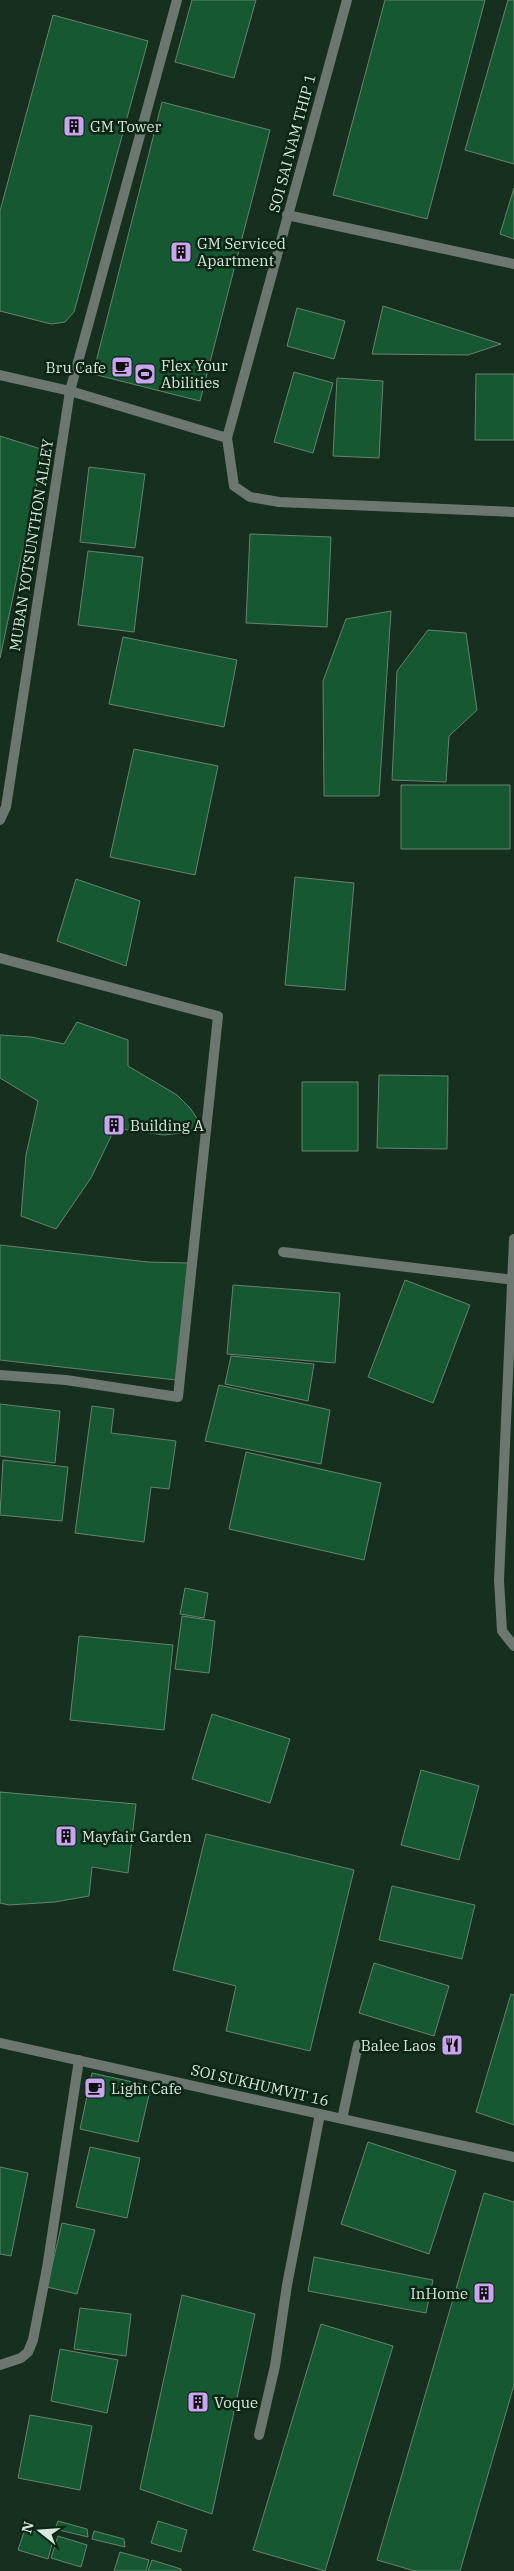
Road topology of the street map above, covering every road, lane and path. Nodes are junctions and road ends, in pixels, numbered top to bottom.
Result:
1 (177, 0) edge
2 (346, 0) edge
3 (287, 215) junction
4 (514, 264) edge
5 (0, 375) edge
6 (70, 391) junction
7 (227, 438) junction
8 (514, 512) edge
9 (0, 820) edge
10 (0, 958) edge
11 (514, 1238) edge
12 (282, 1252) dead end
13 (513, 1280) edge
14 (0, 1375) edge
15 (514, 1646) edge
16 (0, 2043) edge
17 (358, 2045) dead end
18 (79, 2060) junction
19 (320, 2114) junction
20 (342, 2119) junction
21 (514, 2157) edge
22 (0, 2365) edge
23 (259, 2436) dead end

1 - 6 street, MUBAN YOTSUNTHON ALLEY
2 - 3 street, SOI SAI NAM THIP 1
3 - 4 street
3 - 7 street, SOI SAI NAM THIP 1
5 - 6 street
6 - 7 street
6 - 9 street, MUBAN YOTSUNTHON ALLEY
7 - 8 street
10 - 14 street
11 - 13 street
12 - 13 street
13 - 15 street
16 - 18 street, SOI SUKHUMVIT 16
17 - 20 street
18 - 19 street, SOI SUKHUMVIT 16
18 - 22 street
19 - 20 street, SOI SUKHUMVIT 16
19 - 23 street
20 - 21 street, SOI SUKHUMVIT 16

